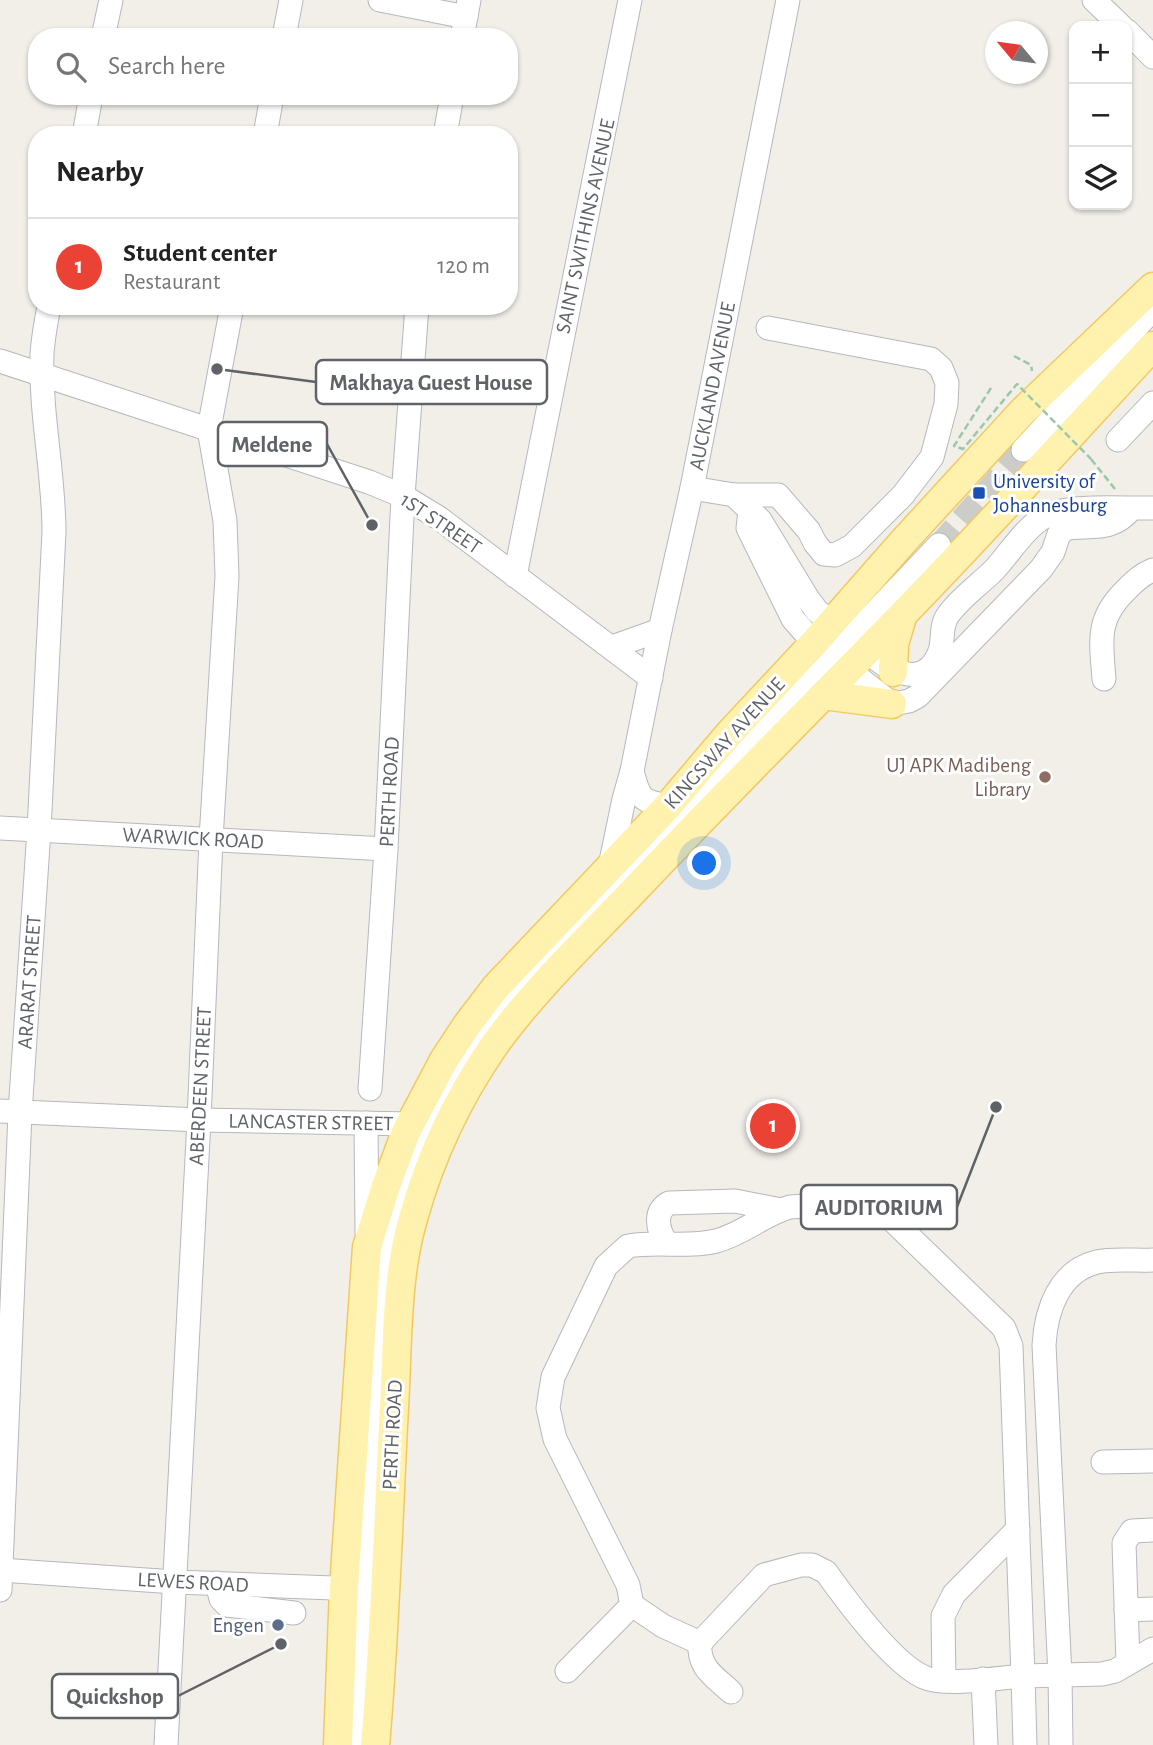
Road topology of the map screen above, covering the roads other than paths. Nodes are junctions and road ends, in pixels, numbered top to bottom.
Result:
1 (111, 0) edge
2 (291, 0) edge
3 (380, 0) edge
4 (630, 0) edge
5 (788, 0) edge
6 (1094, 0) edge
7 (466, 18) edge
8 (1116, 21) edge
9 (105, 28) edge
10 (286, 28) edge
11 (1132, 37) edge
12 (1153, 57) edge
13 (89, 105) edge
14 (270, 105) edge
15 (450, 105) edge
16 (86, 126) edge
17 (267, 126) edge
18 (447, 126) edge
19 (1153, 287) edge
20 (1153, 309) edge
21 (48, 315) edge
22 (230, 315) edge
23 (416, 315) edge
24 (768, 328) dead end
25 (1153, 345) edge
26 (0, 361) edge
27 (42, 374) junction
28 (1153, 403) edge
29 (209, 429) junction
30 (1118, 440) dead end
31 (1023, 450) tunnel mouth
32 (692, 488) junction
33 (403, 496) junction
34 (742, 503) junction
35 (1142, 508) edge
36 (1028, 533) junction
37 (1056, 544) junction
38 (939, 545) tunnel mouth
39 (1153, 570) edge
40 (514, 576) junction
41 (903, 614) junction
42 (660, 630) junction
43 (612, 647) junction
44 (840, 647) junction
45 (893, 672) junction
46 (652, 678) junction
47 (1104, 679) dead end
48 (823, 695) junction
49 (892, 704) junction
50 (632, 771) junction
51 (668, 806) junction
52 (0, 828) edge
53 (39, 830) junction
54 (211, 839) junction
55 (386, 849) junction
56 (610, 866) junction
57 (370, 1089) dead end
58 (10, 1112) edge
59 (199, 1120) junction
60 (366, 1123) junction
61 (411, 1124) junction
62 (444, 1132) joint
63 (781, 1210) junction
64 (666, 1243) junction
65 (367, 1247) junction
66 (1153, 1260) edge
67 (1044, 1345) junction
68 (1011, 1346) junction
69 (1049, 1454) junction
70 (1016, 1458) junction
71 (1153, 1461) edge
72 (1103, 1462) dead end
73 (1018, 1528) junction
74 (1153, 1530) edge
75 (0, 1577) edge
76 (175, 1582) junction
77 (217, 1583) junction
78 (365, 1589) junction
79 (632, 1605) junction
80 (1153, 1609) edge
81 (1126, 1610) junction
82 (294, 1613) dead end
83 (701, 1643) junction
84 (1153, 1649) edge
85 (1128, 1663) junction
86 (567, 1671) dead end
87 (1060, 1675) junction
88 (1023, 1676) junction
89 (983, 1679) junction
90 (944, 1680) junction
91 (731, 1692) dead end
92 (166, 1745) edge
93 (338, 1745) edge
94 (354, 1745) edge
95 (375, 1745) edge
96 (986, 1745) edge
97 (1025, 1745) edge
98 (1061, 1745) edge

1 - 9 street
2 - 10 street
3 - 7 street
4 - 40 street, SAINT SWITHINS AVENUE
5 - 32 street, AUCKLAND AVENUE
6 - 8 street
11 - 12 street
13 - 16 street
14 - 17 street
15 - 18 street
19 - 44 main road, KINGSWAY AVENUE
20 - 31 street
21 - 27 street, ARARAT STREET
22 - 29 street
23 - 33 street, PERTH ROAD
24 - 34 street
25 - 41 main road, KINGSWAY AVENUE
26 - 27 street, 1ST STREET
27 - 29 street, 1ST STREET
27 - 53 street, ARARAT STREET
28 - 30 street
29 - 33 street, 1ST STREET
29 - 54 street, ABERDEEN STREET
32 - 34 street
32 - 42 street, AUCKLAND AVENUE
33 - 40 street, 1ST STREET
33 - 55 street, PERTH ROAD
34 - 44 street
35 - 36 street
35 - 37 street
36 - 37 street
36 - 45 street
37 - 49 street
38 - 44 street
39 - 47 street
40 - 43 street, 1ST STREET
41 - 44 main road, KINGSWAY AVENUE
41 - 45 main road
42 - 43 street
42 - 46 street, AUCKLAND AVENUE
43 - 46 street, 1ST STREET
44 - 45 street
44 - 48 main road, KINGSWAY AVENUE
44 - 49 street
44 - 51 main road, KINGSWAY AVENUE
44 - 78 street
46 - 50 street, AUCKLAND AVENUE
48 - 49 main road
48 - 62 main road, KINGSWAY AVENUE
50 - 51 street
50 - 56 street, AUCKLAND AVENUE
51 - 56 main road, KINGSWAY AVENUE
52 - 53 street, WARWICK ROAD
53 - 54 street, WARWICK ROAD
53 - 58 street, ARARAT STREET
54 - 55 street, WARWICK ROAD
54 - 59 street, ABERDEEN STREET
55 - 57 street, PERTH ROAD
56 - 61 main road, KINGSWAY AVENUE
58 - 59 street, LANCASTER STREET
58 - 75 street, ARARAT STREET
59 - 60 street, LANCASTER STREET
59 - 76 street, ABERDEEN STREET
60 - 61 street, LANCASTER STREET
60 - 65 street
61 - 65 main road, KINGSWAY AVENUE
62 - 78 main road, PERTH ROAD
63 - 64 street
63 - 64 street
63 - 68 street
64 - 79 street
65 - 78 main road, PERTH ROAD
66 - 67 street
67 - 68 street
67 - 69 street
68 - 70 street
69 - 70 street
69 - 87 street
70 - 73 street
71 - 72 street
73 - 88 street
73 - 90 street
74 - 81 street
75 - 76 street, LEWES ROAD
76 - 77 street, LEWES ROAD
76 - 92 street, ABERDEEN STREET
77 - 78 street, LEWES ROAD
77 - 82 street
78 - 93 main road, PERTH ROAD
78 - 94 street
78 - 95 main road, PERTH ROAD
79 - 83 street
79 - 86 street
80 - 81 street
81 - 85 street
83 - 90 street
83 - 91 street
84 - 85 street
85 - 87 street
87 - 88 street
87 - 98 street
88 - 89 street
88 - 97 street
89 - 90 street
89 - 96 street

